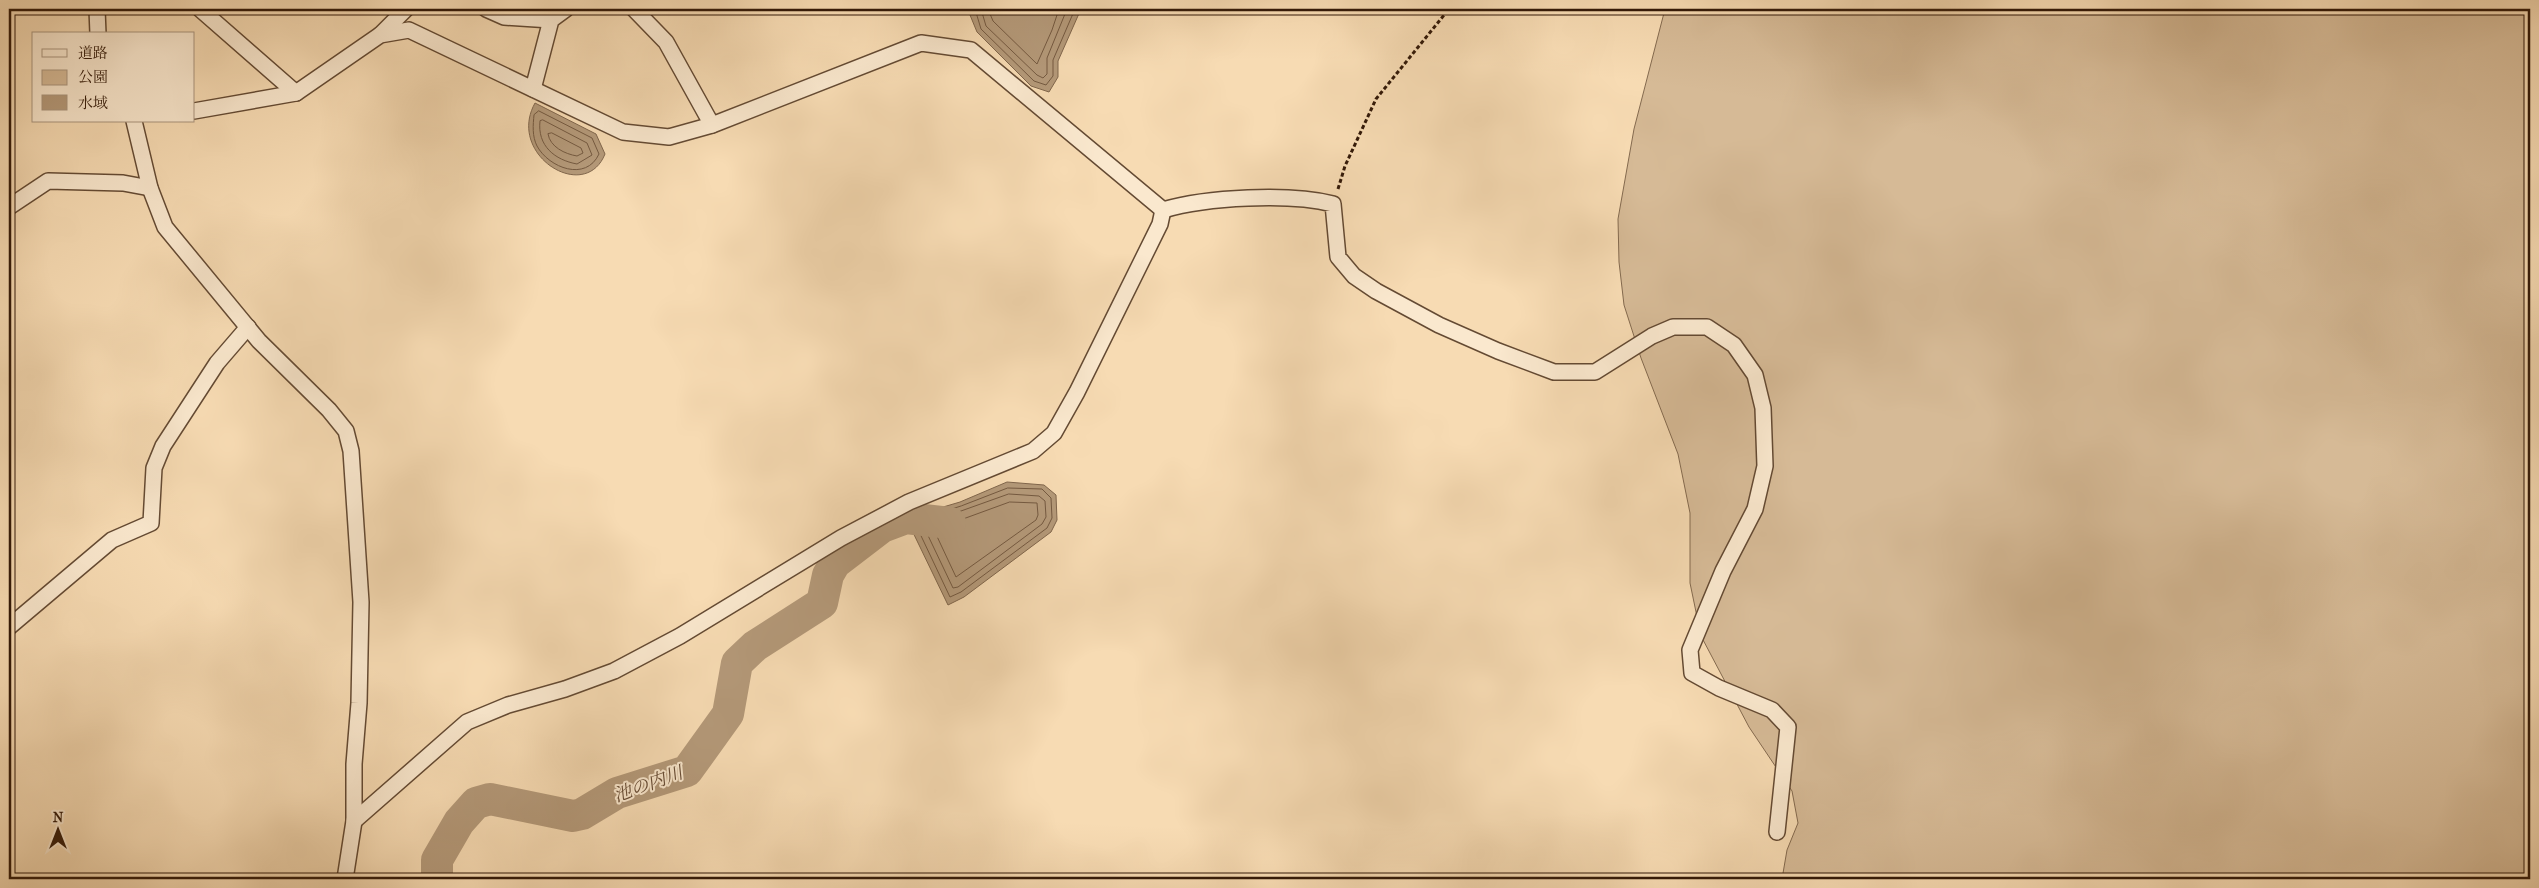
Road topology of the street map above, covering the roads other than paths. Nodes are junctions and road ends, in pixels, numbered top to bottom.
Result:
1 (97, 9) edge
2 (200, 9) edge
3 (406, 9) edge
4 (486, 9) edge
5 (566, 9) edge
6 (634, 9) edge
7 (551, 20) junction
8 (98, 32) edge
9 (380, 36) junction
10 (532, 89) junction
11 (296, 93) junction
12 (195, 111) edge
13 (136, 122) edge
14 (712, 125) junction
15 (150, 188) junction
16 (9, 206) edge
17 (1163, 210) junction
18 (248, 328) junction
19 (9, 627) edge
20 (354, 821) junction
21 (1777, 832) dead end
22 (345, 879) edge

1 - 8 street
2 - 11 street
3 - 9 street
4 - 7 street
5 - 7 street
6 - 14 street
7 - 10 street
9 - 10 street
9 - 11 street
10 - 14 street
11 - 12 street
13 - 15 street
14 - 17 street
15 - 16 street
15 - 18 street
17 - 20 street
17 - 21 street
18 - 19 street
18 - 20 street
20 - 22 street

